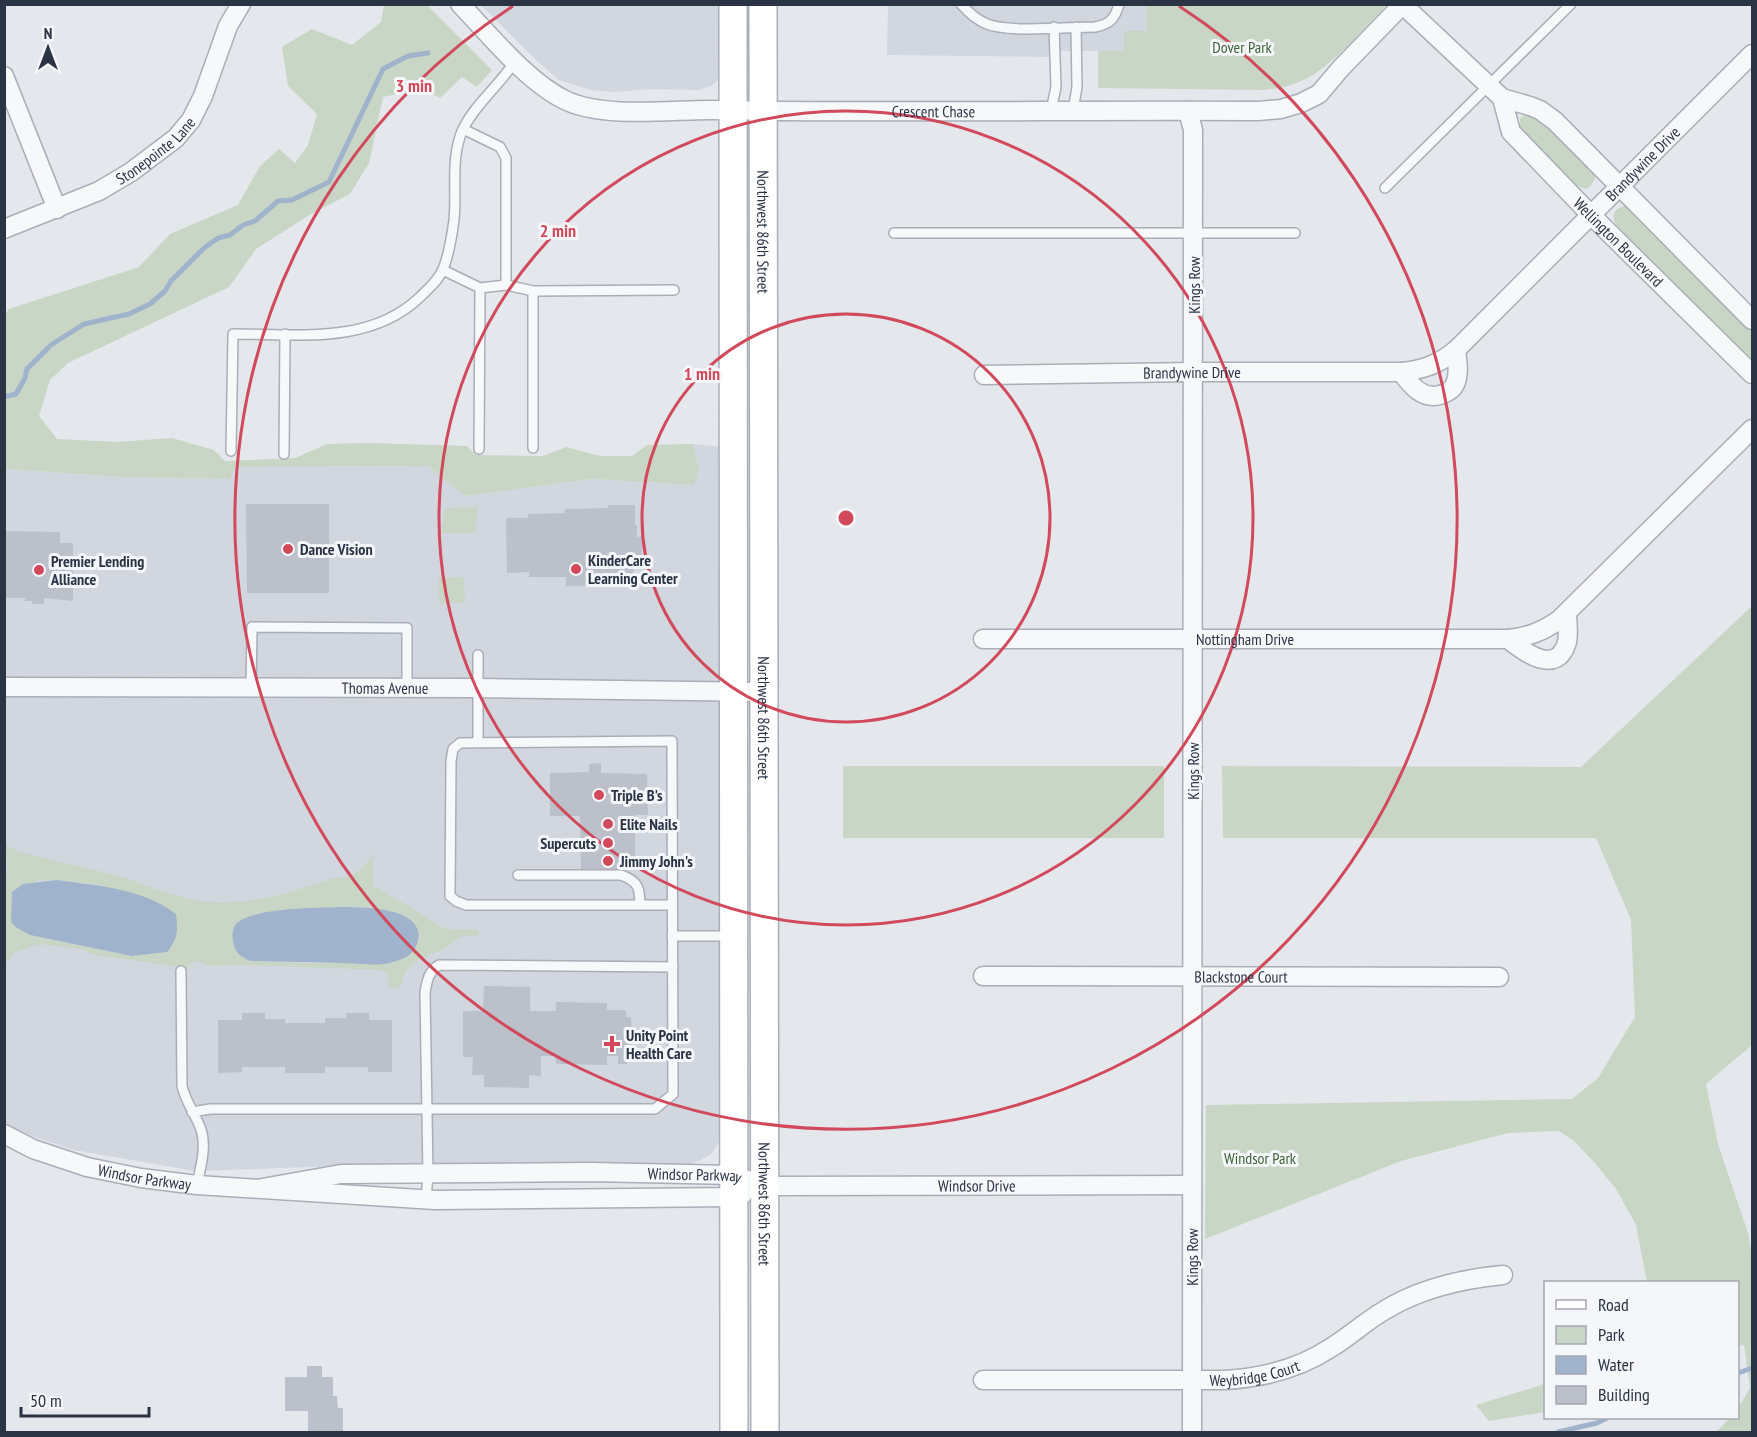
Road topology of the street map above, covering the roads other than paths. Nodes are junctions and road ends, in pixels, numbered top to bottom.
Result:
1 (241, 4) edge
2 (460, 4) edge
3 (733, 4) edge
4 (763, 4) edge
5 (961, 4) edge
6 (1119, 4) edge
7 (1571, 4) edge
8 (1403, 5) edge
9 (1054, 27) junction
10 (1076, 27) junction
11 (1752, 54) edge
12 (515, 61) junction
13 (4, 76) edge
14 (1496, 92) junction
15 (732, 111) junction
16 (763, 111) junction
17 (1051, 111) junction
18 (1073, 111) junction
19 (1188, 111) junction
20 (463, 129) junction
21 (1619, 187) junction
22 (1385, 188) dead end
23 (57, 209) junction
24 (1591, 215) junction
25 (4, 229) edge
26 (1194, 232) junction
27 (894, 233) dead end
28 (1295, 233) dead end
29 (443, 270) junction
30 (506, 285) junction
31 (480, 288) junction
32 (674, 290) dead end
33 (533, 291) junction
34 (1752, 320) edge
35 (285, 334) junction
36 (1456, 350) junction
37 (1194, 372) junction
38 (1401, 372) junction
39 (1752, 374) edge
40 (984, 375) dead end
41 (1752, 429) edge
42 (533, 448) dead end
43 (479, 449) dead end
44 (231, 451) dead end
45 (284, 454) dead end
46 (1567, 613) junction
47 (983, 639) dead end
48 (1193, 639) junction
49 (1508, 639) junction
50 (478, 655) dead end
51 (4, 687) edge
52 (251, 687) junction
53 (407, 687) junction
54 (478, 688) junction
55 (733, 692) junction
56 (765, 692) junction
57 (478, 742) junction
58 (518, 875) dead end
59 (640, 905) junction
60 (672, 905) junction
61 (672, 936) junction
62 (733, 936) junction
63 (673, 967) junction
64 (181, 971) dead end
65 (983, 976) dead end
66 (1192, 977) junction
67 (1499, 977) dead end
68 (427, 1109) junction
69 (192, 1112) junction
70 (4, 1134) edge
71 (4, 1146) edge
72 (33, 1149) junction
73 (428, 1174) junction
74 (197, 1185) junction
75 (1192, 1185) junction
76 (734, 1186) junction
77 (764, 1186) junction
78 (261, 1188) junction
79 (426, 1200) junction
80 (1503, 1275) dead end
81 (983, 1380) dead end
82 (1192, 1380) junction
83 (734, 1432) edge
84 (765, 1432) edge
85 (1192, 1432) edge

1 - 23 street, Stonepointe Lane
2 - 12 street, Crescent Chase
3 - 15 main road, Northwest 86th Street
4 - 16 main road, Northwest 86th Street
5 - 9 lane
6 - 10 lane
7 - 14 lane
8 - 14 street
8 - 19 street, Crescent Chase
9 - 10 lane
9 - 17 lane
10 - 18 lane
11 - 21 street, Brandywine Drive
12 - 15 street, Crescent Chase
12 - 20 lane
13 - 23 street
14 - 21 street
14 - 22 lane
14 - 24 street, Wellington Boulevard
15 - 16 street, Crescent Chase
15 - 55 main road, Northwest 86th Street
16 - 17 street, Crescent Chase
16 - 56 main road, Northwest 86th Street
17 - 18 street, Crescent Chase
18 - 19 street, Crescent Chase
19 - 26 street, Kings Row
20 - 29 lane
20 - 30 lane
21 - 24 street, Brandywine Drive
21 - 34 street
23 - 25 street, Stonepointe Lane
24 - 36 street, Brandywine Drive
24 - 39 street, Wellington Boulevard
26 - 27 lane
26 - 28 lane
26 - 37 street, Kings Row
29 - 31 lane
29 - 35 lane
30 - 31 lane
30 - 33 lane
31 - 43 lane
32 - 33 lane
33 - 42 lane
35 - 44 lane
35 - 45 lane
36 - 38 street, Brandywine Drive
36 - 38 street
37 - 38 street, Brandywine Drive
37 - 40 street, Brandywine Drive
37 - 48 street, Kings Row
41 - 46 street, Nottingham Drive
46 - 49 street, Nottingham Drive
46 - 49 street
47 - 48 street, Nottingham Drive
48 - 49 street, Nottingham Drive
48 - 66 street, Kings Row
50 - 54 lane
51 - 52 street, Thomas Avenue
52 - 53 street, Thomas Avenue
52 - 53 lane
53 - 54 street, Thomas Avenue
54 - 55 street, Thomas Avenue
54 - 57 lane
55 - 56 street, Thomas Avenue
55 - 62 main road, Northwest 86th Street
56 - 77 main road, Northwest 86th Street
57 - 59 lane
57 - 60 lane
58 - 59 lane
59 - 60 lane
60 - 61 lane
61 - 62 lane
61 - 63 lane
62 - 76 main road, Northwest 86th Street
63 - 68 lane
63 - 68 lane
64 - 69 lane
65 - 66 street, Blackstone Court
66 - 67 street, Blackstone Court
66 - 75 street, Kings Row
68 - 69 lane
68 - 73 lane
69 - 74 lane
70 - 72 street, Windsor Parkway
71 - 72 street, Windsor Parkway
72 - 74 street, Windsor Parkway
73 - 76 street, Windsor Parkway
73 - 78 street, Windsor Parkway
73 - 79 lane
74 - 78 street, Windsor Parkway
75 - 77 street, Windsor Drive
75 - 82 street, Kings Row
76 - 77 street, Windsor Parkway
76 - 79 street, Windsor Parkway
76 - 83 main road, Northwest 86th Street
77 - 84 main road, Northwest 86th Street
78 - 79 street, Windsor Parkway
80 - 82 street, Weybridge Court
81 - 82 street, Weybridge Court
82 - 85 street, Kings Row

